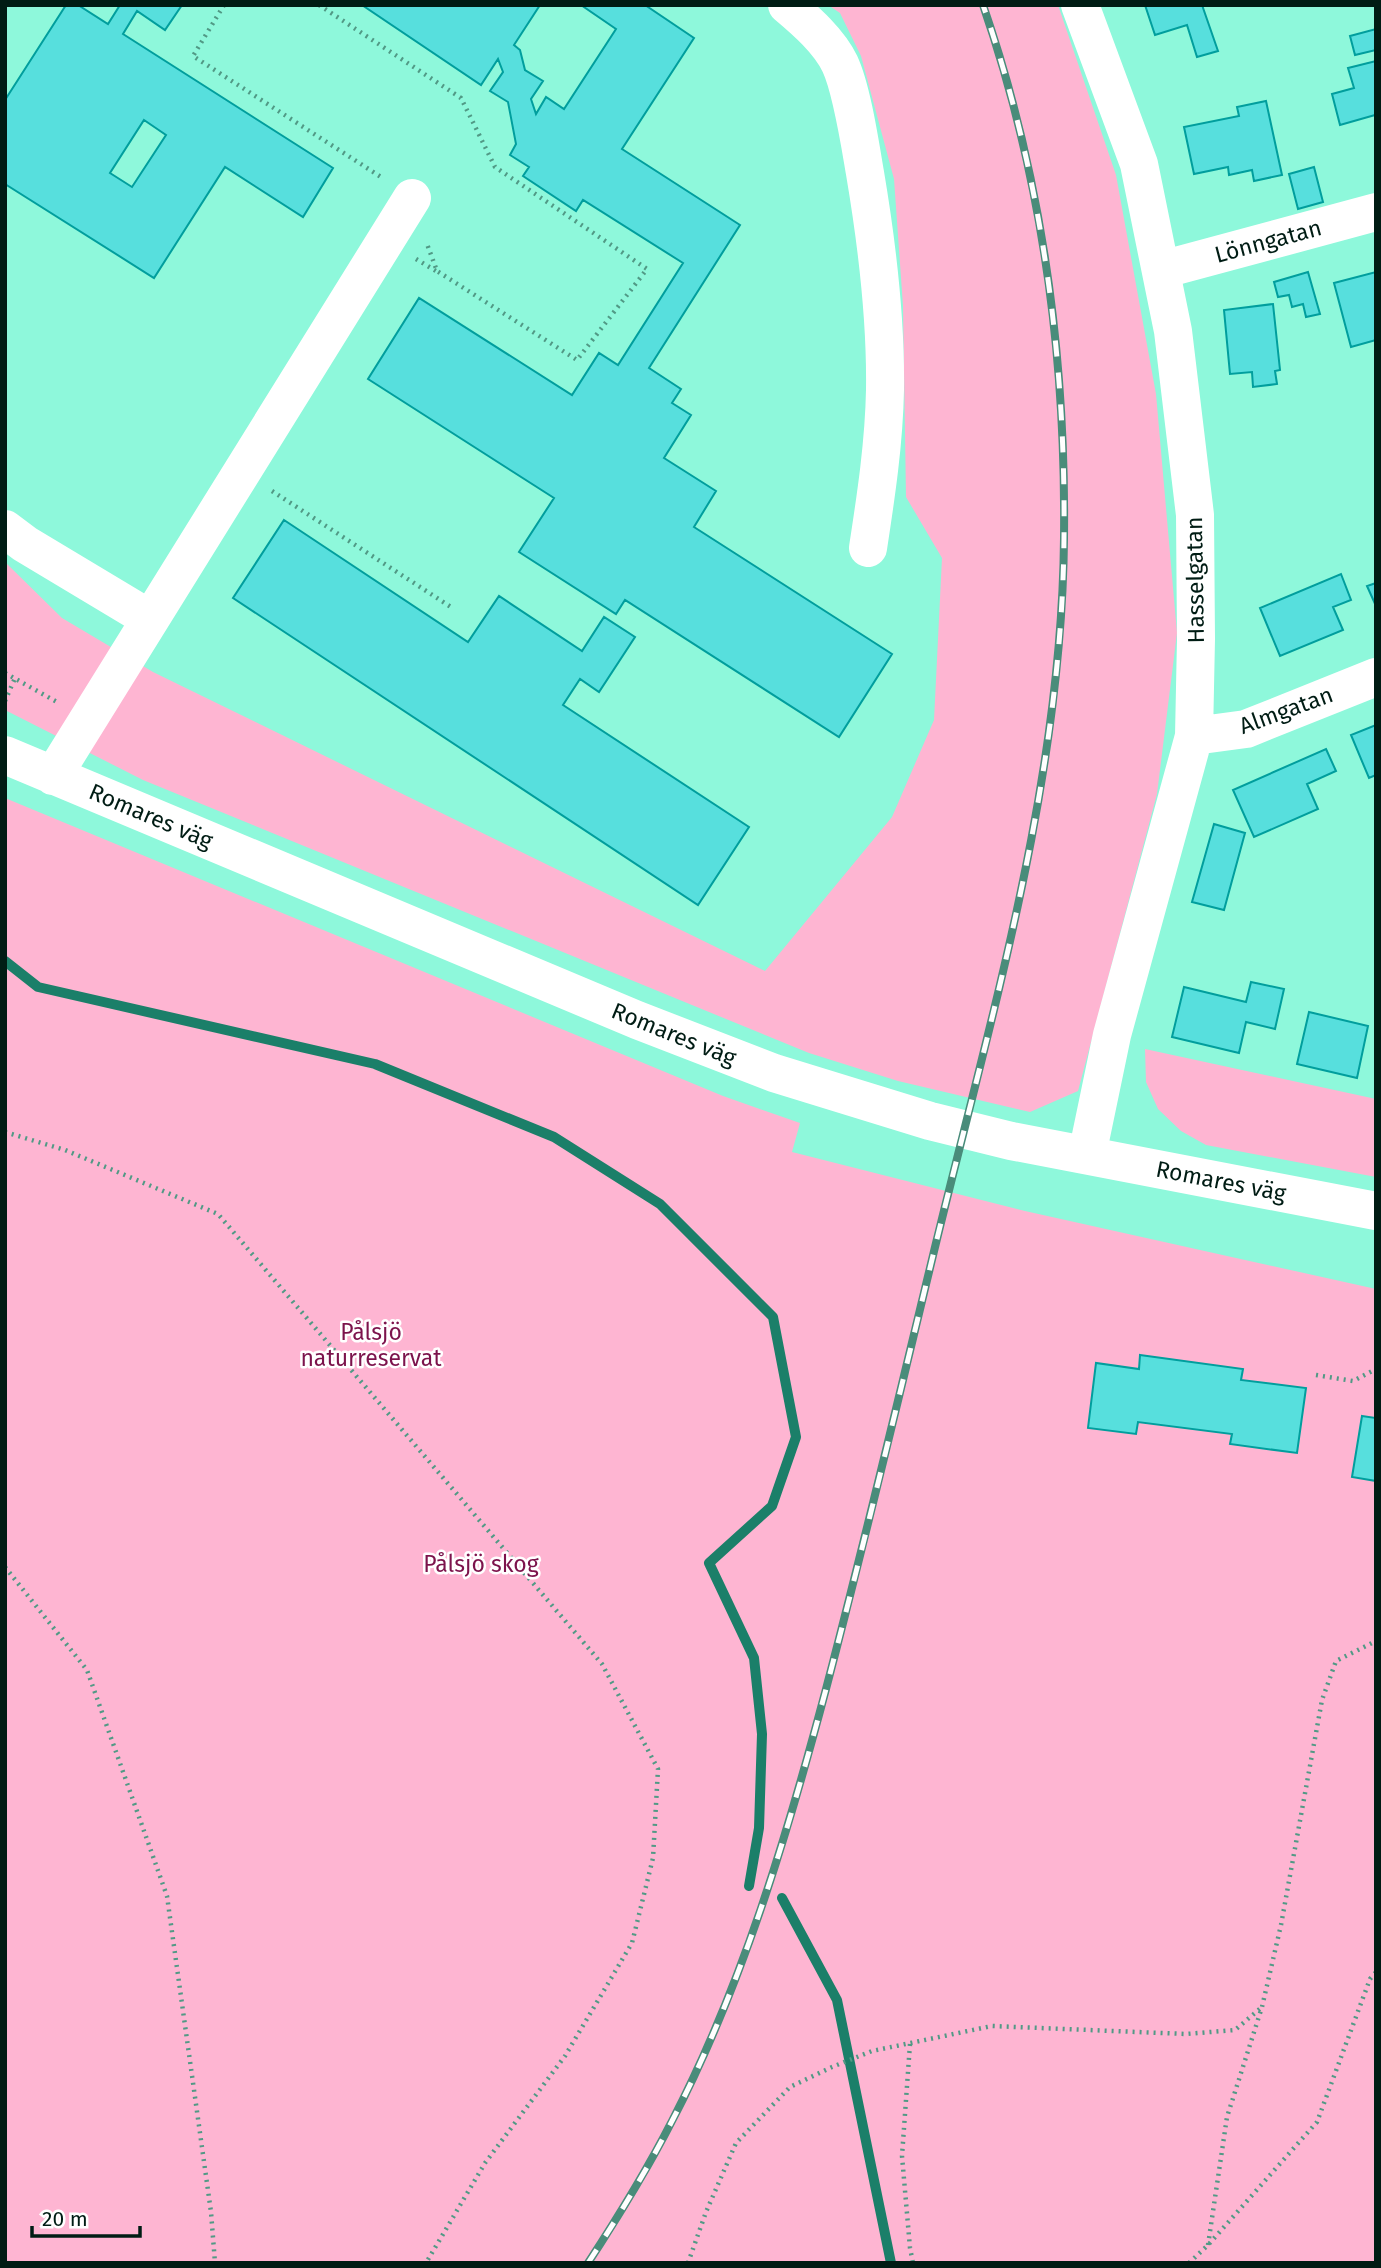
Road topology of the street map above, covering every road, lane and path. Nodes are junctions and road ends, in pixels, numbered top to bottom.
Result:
1 (224, 5) edge
2 (318, 5) edge
3 (787, 5) edge
4 (1080, 5) edge
5 (412, 198) junction
6 (1376, 212) edge
7 (1161, 270) junction
8 (262, 485) dead end
9 (5, 529) edge
10 (868, 548) dead end
11 (454, 610) dead end
12 (150, 620) junction
13 (5, 673) edge
14 (1376, 677) edge
15 (15, 678) junction
16 (5, 701) edge
17 (89, 719) junction
18 (1194, 736) junction
19 (5, 755) edge
20 (53, 776) junction
21 (5, 1132) edge
22 (1087, 1155) junction
23 (1376, 1211) edge
24 (1376, 1369) edge
25 (1316, 1375) dead end
26 (5, 1567) edge
27 (1376, 1641) edge
28 (1376, 1972) edge
29 (1262, 2007) junction
30 (910, 2043) junction
31 (1208, 2245) junction
32 (215, 2263) edge
33 (426, 2263) edge
34 (688, 2263) edge
35 (913, 2263) edge
36 (1189, 2263) edge

1 - 5 path
2 - 5 path
3 - 10 street
4 - 7 street, Hasselgatan
5 - 12 street
6 - 7 street, Lönngatan
7 - 18 street, Hasselgatan
8 - 11 path
9 - 12 street
12 - 17 street
13 - 15 path
14 - 18 street, Almgatan
15 - 16 path
15 - 17 path
17 - 20 street
18 - 22 street, Hasselgatan
19 - 20 street, Romares väg
20 - 22 street, Romares väg
21 - 33 path
22 - 23 street, Romares väg
24 - 25 path
26 - 32 path
27 - 29 path
28 - 31 path
29 - 30 path
29 - 31 path
30 - 34 path
30 - 35 path
31 - 36 path

